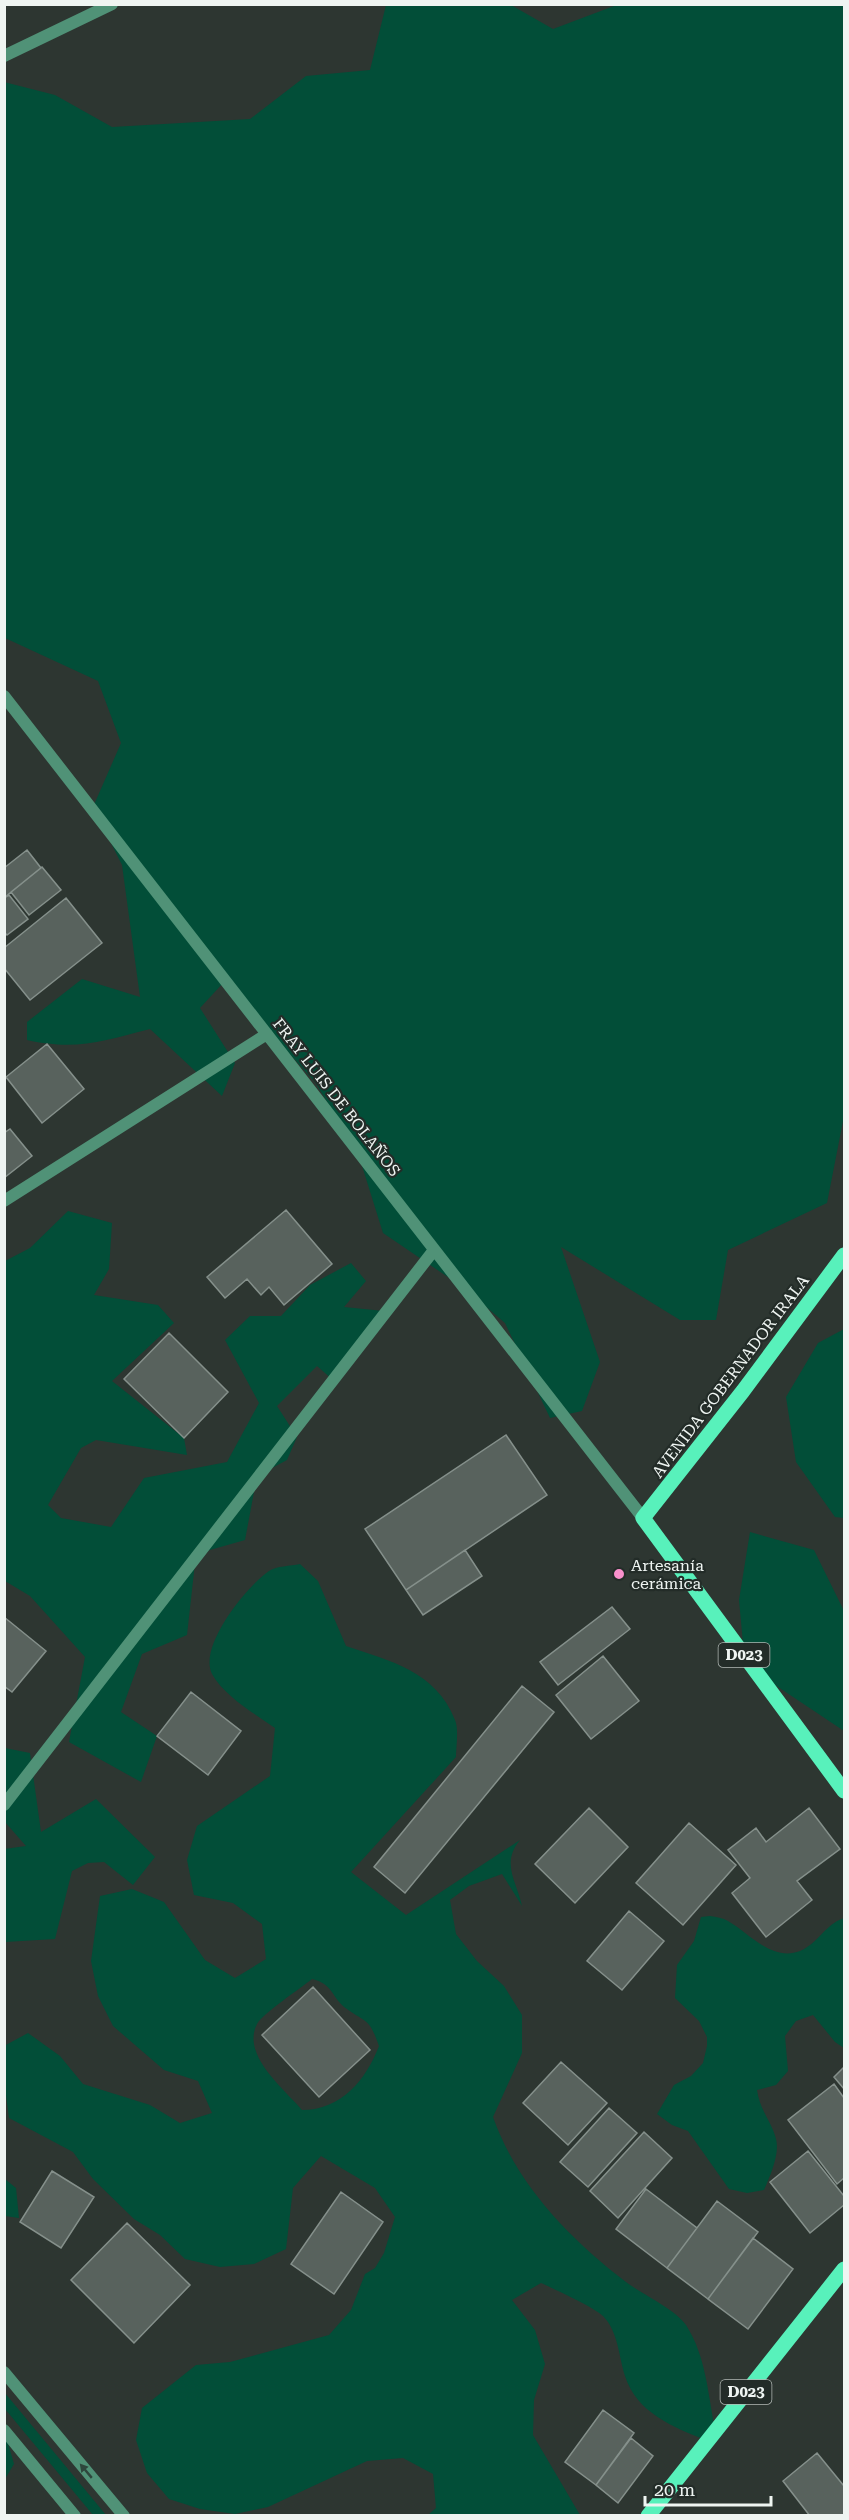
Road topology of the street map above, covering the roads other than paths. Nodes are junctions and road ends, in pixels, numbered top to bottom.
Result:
1 (112, 4) edge
2 (4, 56) edge
3 (4, 696) edge
4 (267, 1034) junction
5 (4, 1201) edge
6 (435, 1250) junction
7 (844, 1255) edge
8 (643, 1518) junction
9 (844, 1791) edge
10 (4, 1805) edge
11 (844, 2269) edge
12 (4, 2372) edge
13 (4, 2430) edge
14 (75, 2516) edge
15 (124, 2516) edge
16 (648, 2516) edge

1 - 2 street
3 - 4 street, FRAY LUIS DE BOLAÑOS
4 - 5 street
4 - 6 street, FRAY LUIS DE BOLAÑOS
6 - 8 street, FRAY LUIS DE BOLAÑOS
6 - 10 street
7 - 8 main road, AVENIDA GOBERNADOR IRALA
8 - 9 main road, D023
11 - 16 main road, D023
15 -> 12 street
13 - 14 street

